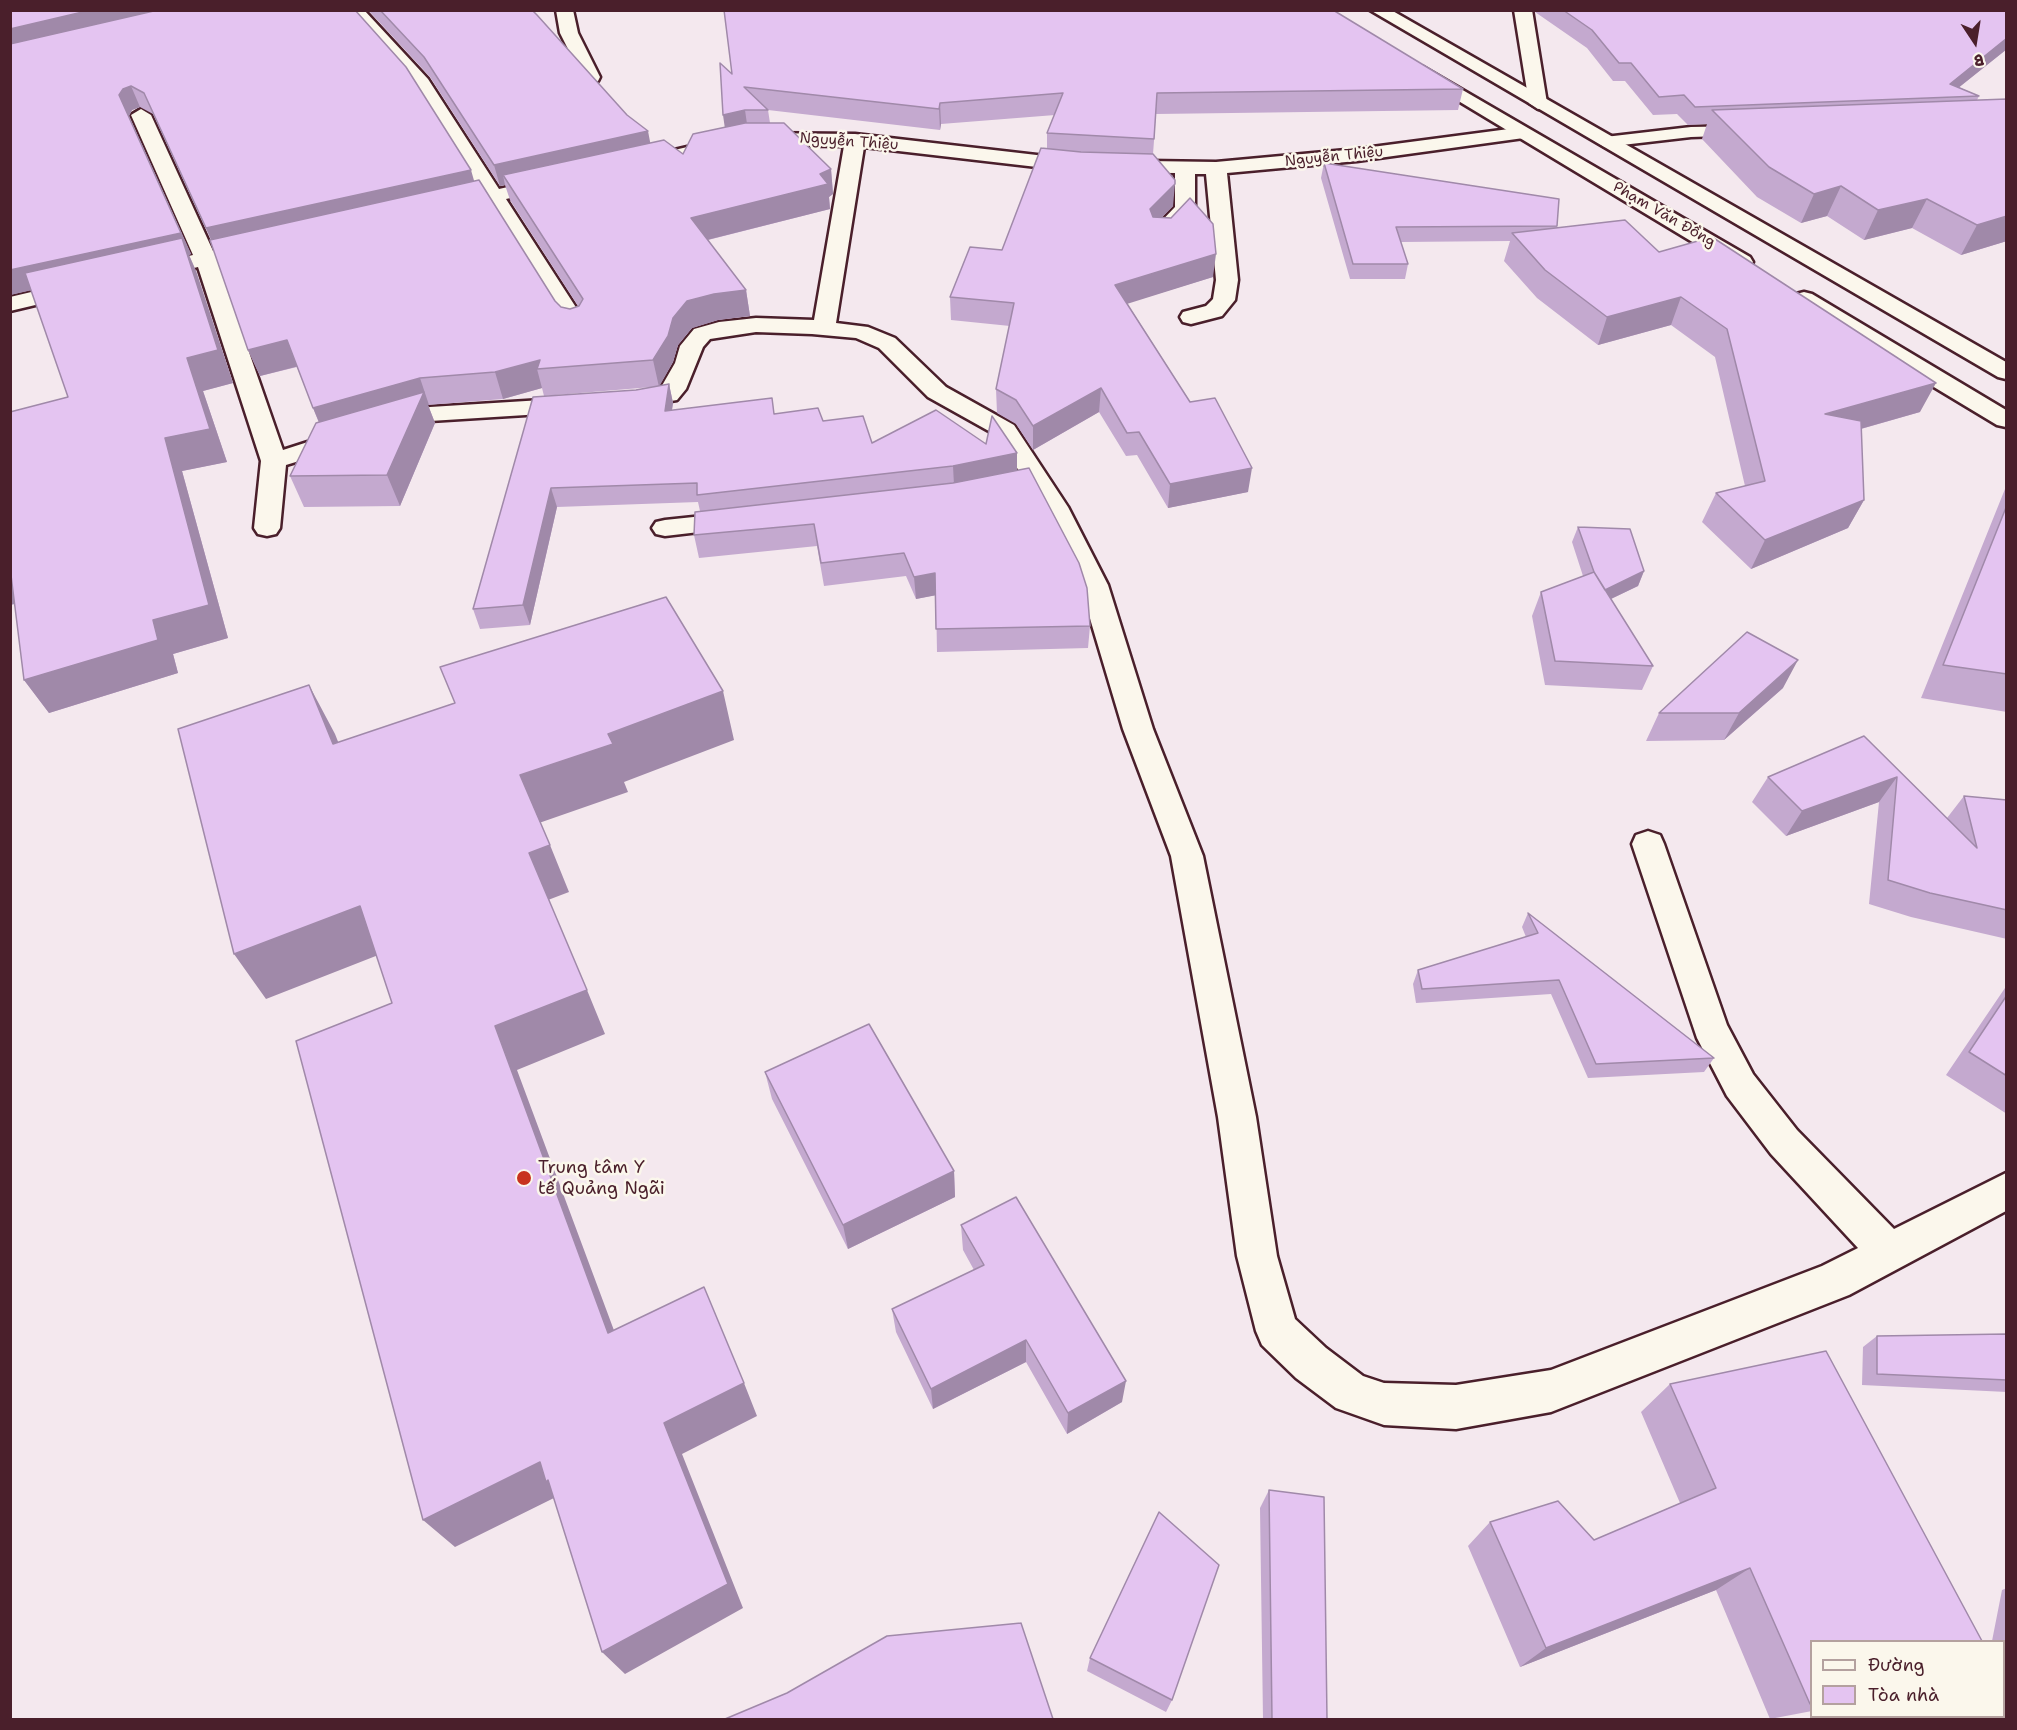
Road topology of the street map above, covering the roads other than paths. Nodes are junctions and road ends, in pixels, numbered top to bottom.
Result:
1 (354, 10) edge
2 (564, 10) edge
3 (1378, 10) edge
4 (1523, 10) edge
5 (1402, 60) edge
6 (591, 77) edge
7 (1538, 103) junction
8 (141, 115) edge
9 (1757, 131) edge
10 (1524, 133) junction
11 (855, 140) junction
12 (1605, 142) junction
13 (620, 168) edge
14 (1185, 168) junction
15 (1216, 168) junction
16 (573, 178) edge
17 (492, 196) junction
18 (423, 212) edge
19 (1736, 218) junction
20 (1691, 231) junction
21 (1161, 233) edge
22 (274, 244) edge
23 (206, 259) junction
24 (1762, 274) edge
25 (126, 278) edge
26 (102, 283) edge
27 (1782, 286) edge
28 (10, 304) edge
29 (1191, 317) dead end
30 (576, 326) edge
31 (824, 328) junction
32 (2007, 372) edge
33 (2007, 420) edge
34 (274, 461) junction
35 (1037, 479) junction
36 (1006, 485) edge
37 (769, 516) edge
38 (267, 528) dead end
39 (665, 528) dead end
40 (1648, 844) dead end
41 (2007, 1191) edge
42 (1888, 1251) junction

1 - 17 street
2 - 6 street
3 - 7 street, Phạm Văn Đồng
4 - 7 street
5 - 10 street, Phạm Văn Đồng
7 - 12 street, Phạm Văn Đồng
8 - 23 street
9 - 12 lane
10 - 15 street, Nguyễn Thiệu
10 - 20 street, Phạm Văn Đồng
11 - 13 street, Nguyễn Thiệu
11 - 14 street, Nguyễn Thiệu
11 - 31 street
12 - 19 street, Phạm Văn Đồng
14 - 15 street, Nguyễn Thiệu
14 - 21 street
15 - 29 street
16 - 17 street
17 - 18 street
17 - 30 street
19 - 20 street
19 - 32 street, Phạm Văn Đồng
20 - 24 street, Phạm Văn Đồng
22 - 23 street
23 - 25 street
23 - 34 street
26 - 28 street
27 - 33 street
31 - 34 street
31 - 35 street
34 - 38 street
35 - 36 street
35 - 42 street
37 - 39 street
40 - 42 street
41 - 42 street

